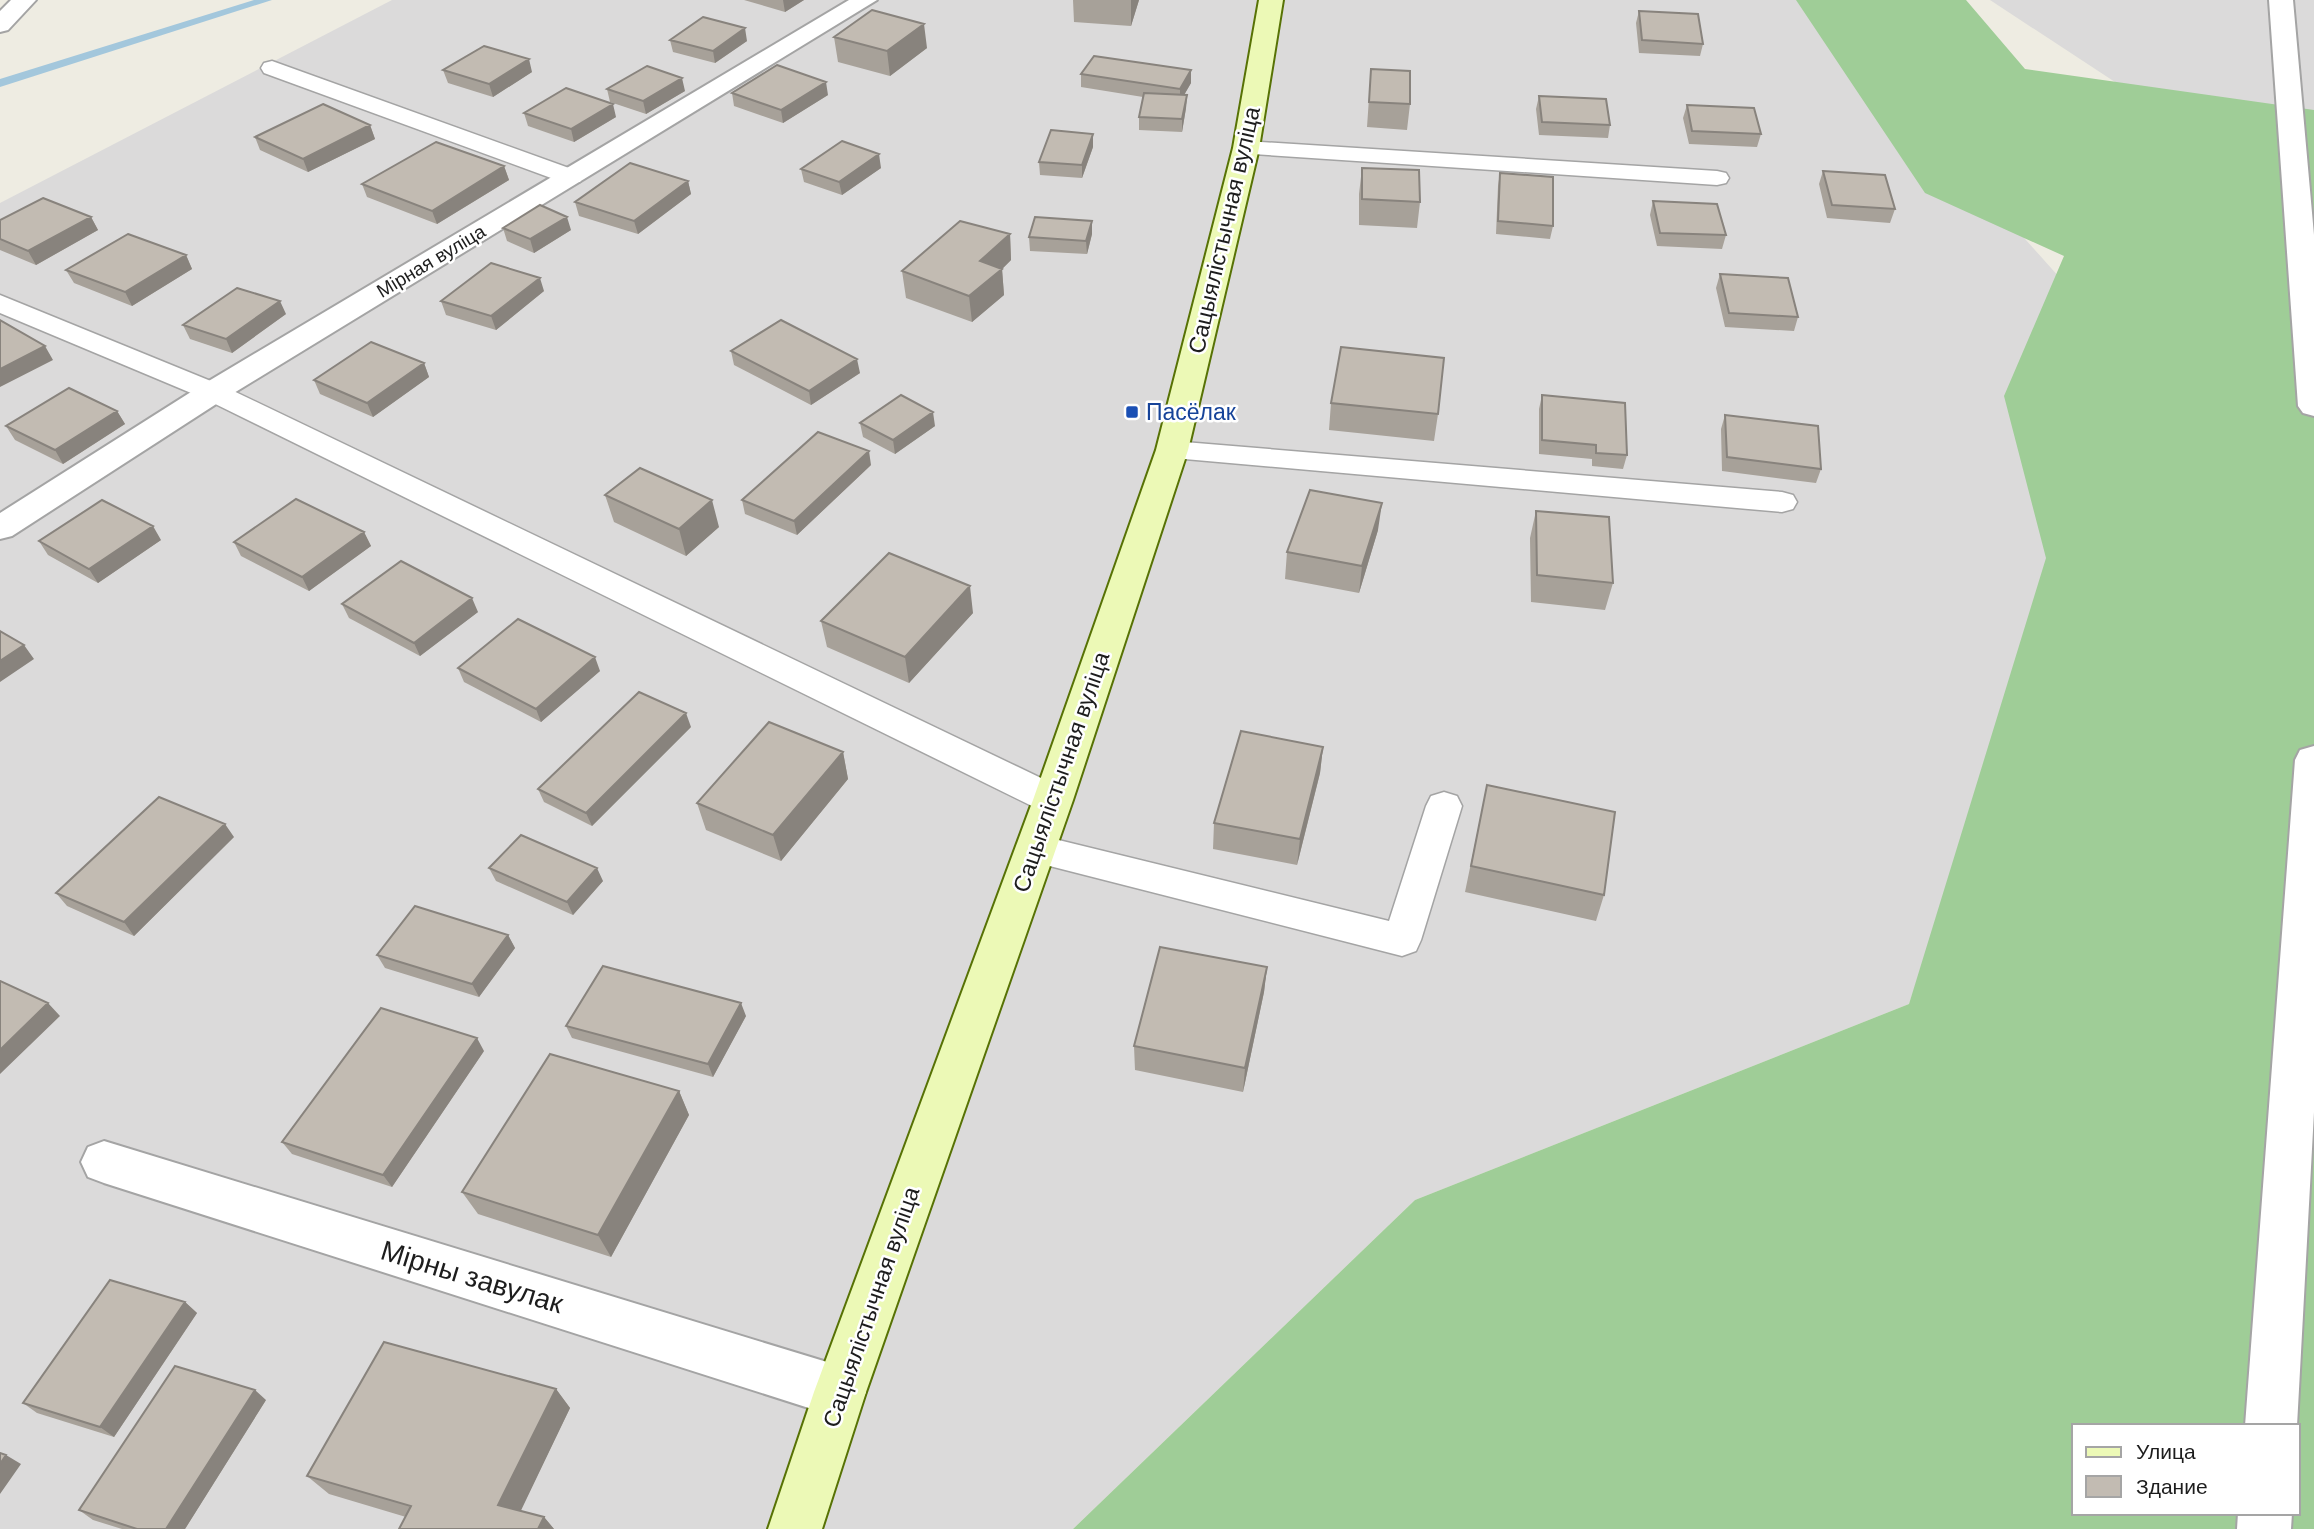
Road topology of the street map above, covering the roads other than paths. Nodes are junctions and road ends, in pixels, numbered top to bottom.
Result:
1 (24, 0) edge
2 (865, 0) edge
3 (1271, 0) edge
4 (2281, 0) edge
5 (0, 25) edge
6 (272, 68) dead end
7 (1246, 148) junction
8 (571, 177) junction
9 (1717, 178) dead end
10 (0, 303) edge
11 (212, 392) junction
12 (2314, 406) edge
13 (1172, 450) junction
14 (1782, 502) dead end
15 (0, 528) edge
16 (2314, 760) edge
17 (1053, 800) junction
18 (1444, 806) dead end
19 (1034, 848) junction
20 (104, 1162) dead end
21 (840, 1392) junction
22 (2271, 1424) edge
23 (795, 1529) edge

1 - 5 street
2 - 8 street, Мірная вуліца
3 - 7 main road, Сацыялістычная вуліца
4 - 12 street
6 - 8 lane
7 - 9 lane
7 - 13 main road, Сацыялістычная вуліца
8 - 11 street, Мірная вуліца
10 - 11 lane
11 - 15 street, Мірная вуліца
11 - 17 lane
13 - 14 lane
13 - 17 main road, Сацыялістычная вуліца
16 - 22 street
17 - 19 main road, Сацыялістычная вуліца
18 - 19 lane
19 - 21 main road, Сацыялістычная вуліца
20 - 21 street, Мірны завулак
21 - 23 main road, Сацыялістычная вуліца

